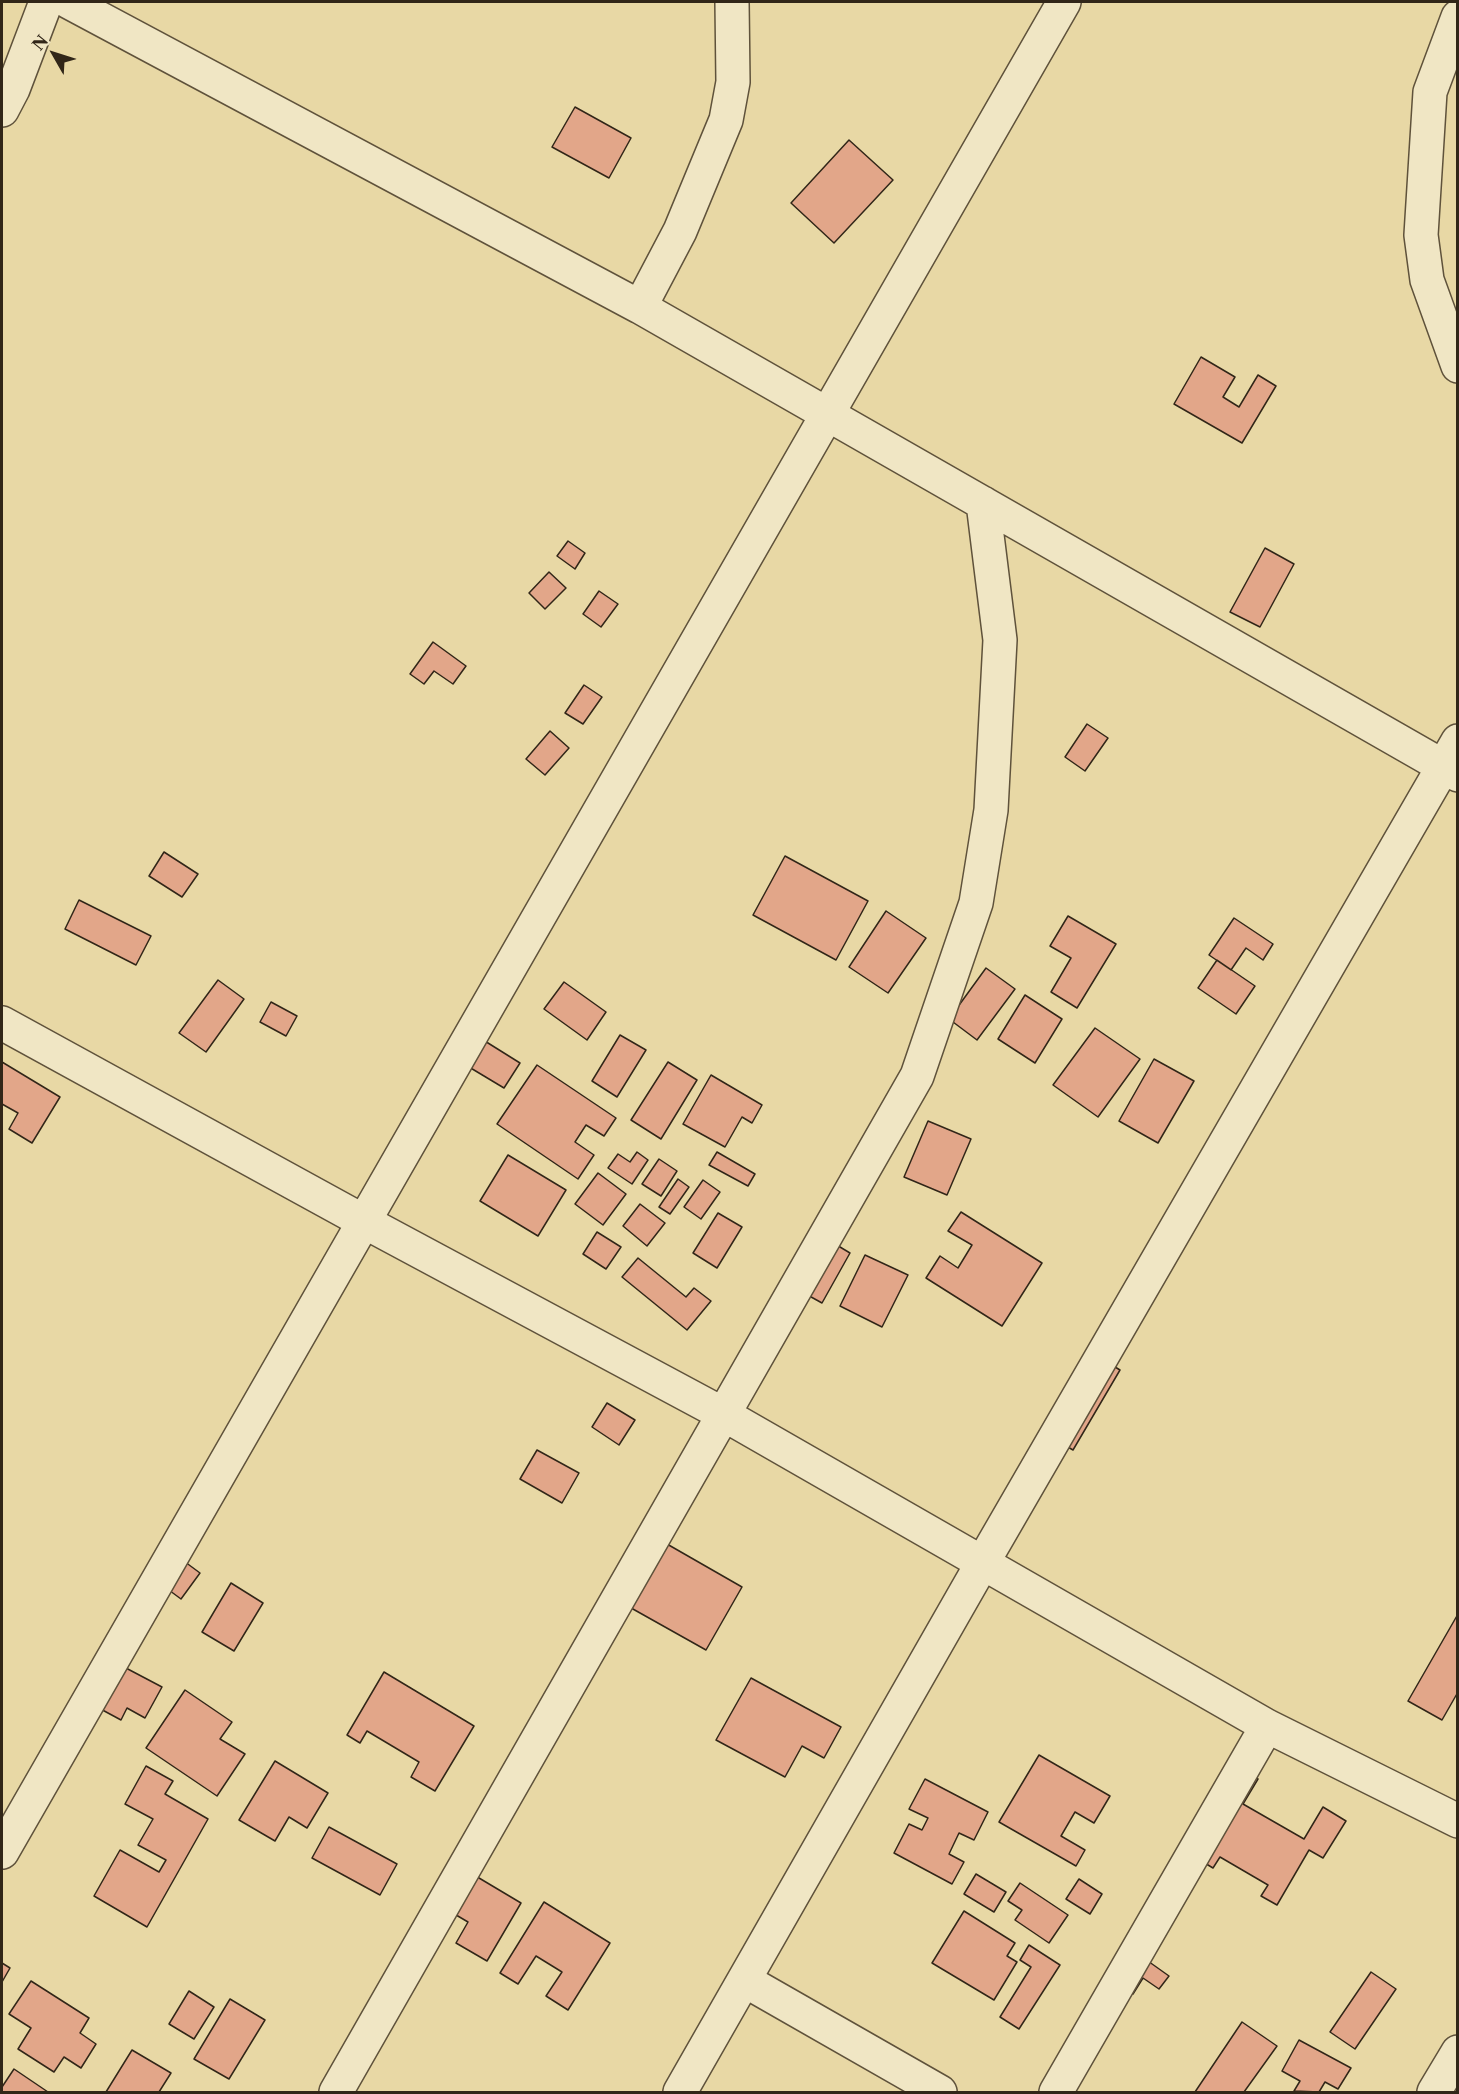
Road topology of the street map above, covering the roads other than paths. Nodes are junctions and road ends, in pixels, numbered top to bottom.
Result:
1 (46, 2) edge
2 (69, 2) edge
3 (732, 2) edge
4 (1064, 2) edge
5 (1458, 17) edge
6 (2, 110) edge
7 (640, 307) junction
8 (1458, 366) edge
9 (827, 414) junction
10 (983, 503) junction
11 (1453, 761) edge
12 (2, 1023) edge
13 (363, 1221) junction
14 (723, 1414) junction
15 (983, 1562) junction
16 (1267, 1726) junction
17 (1458, 1821) edge
18 (2, 1852) edge
19 (744, 1980) junction
20 (1458, 2052) edge
21 (336, 2092) edge
22 (680, 2092) edge
23 (940, 2092) edge
24 (1056, 2092) edge
25 (1434, 2092) edge

1 - 6 street
2 - 7 street
3 - 7 street
4 - 9 street
5 - 8 street
7 - 9 street
9 - 10 street
9 - 13 street
10 - 11 street
10 - 14 street
11 - 15 street
12 - 13 street
13 - 14 street
13 - 18 street
14 - 15 street
14 - 21 street
15 - 16 street
15 - 19 street
16 - 17 street
16 - 24 street
19 - 22 street
19 - 23 street
20 - 25 street

